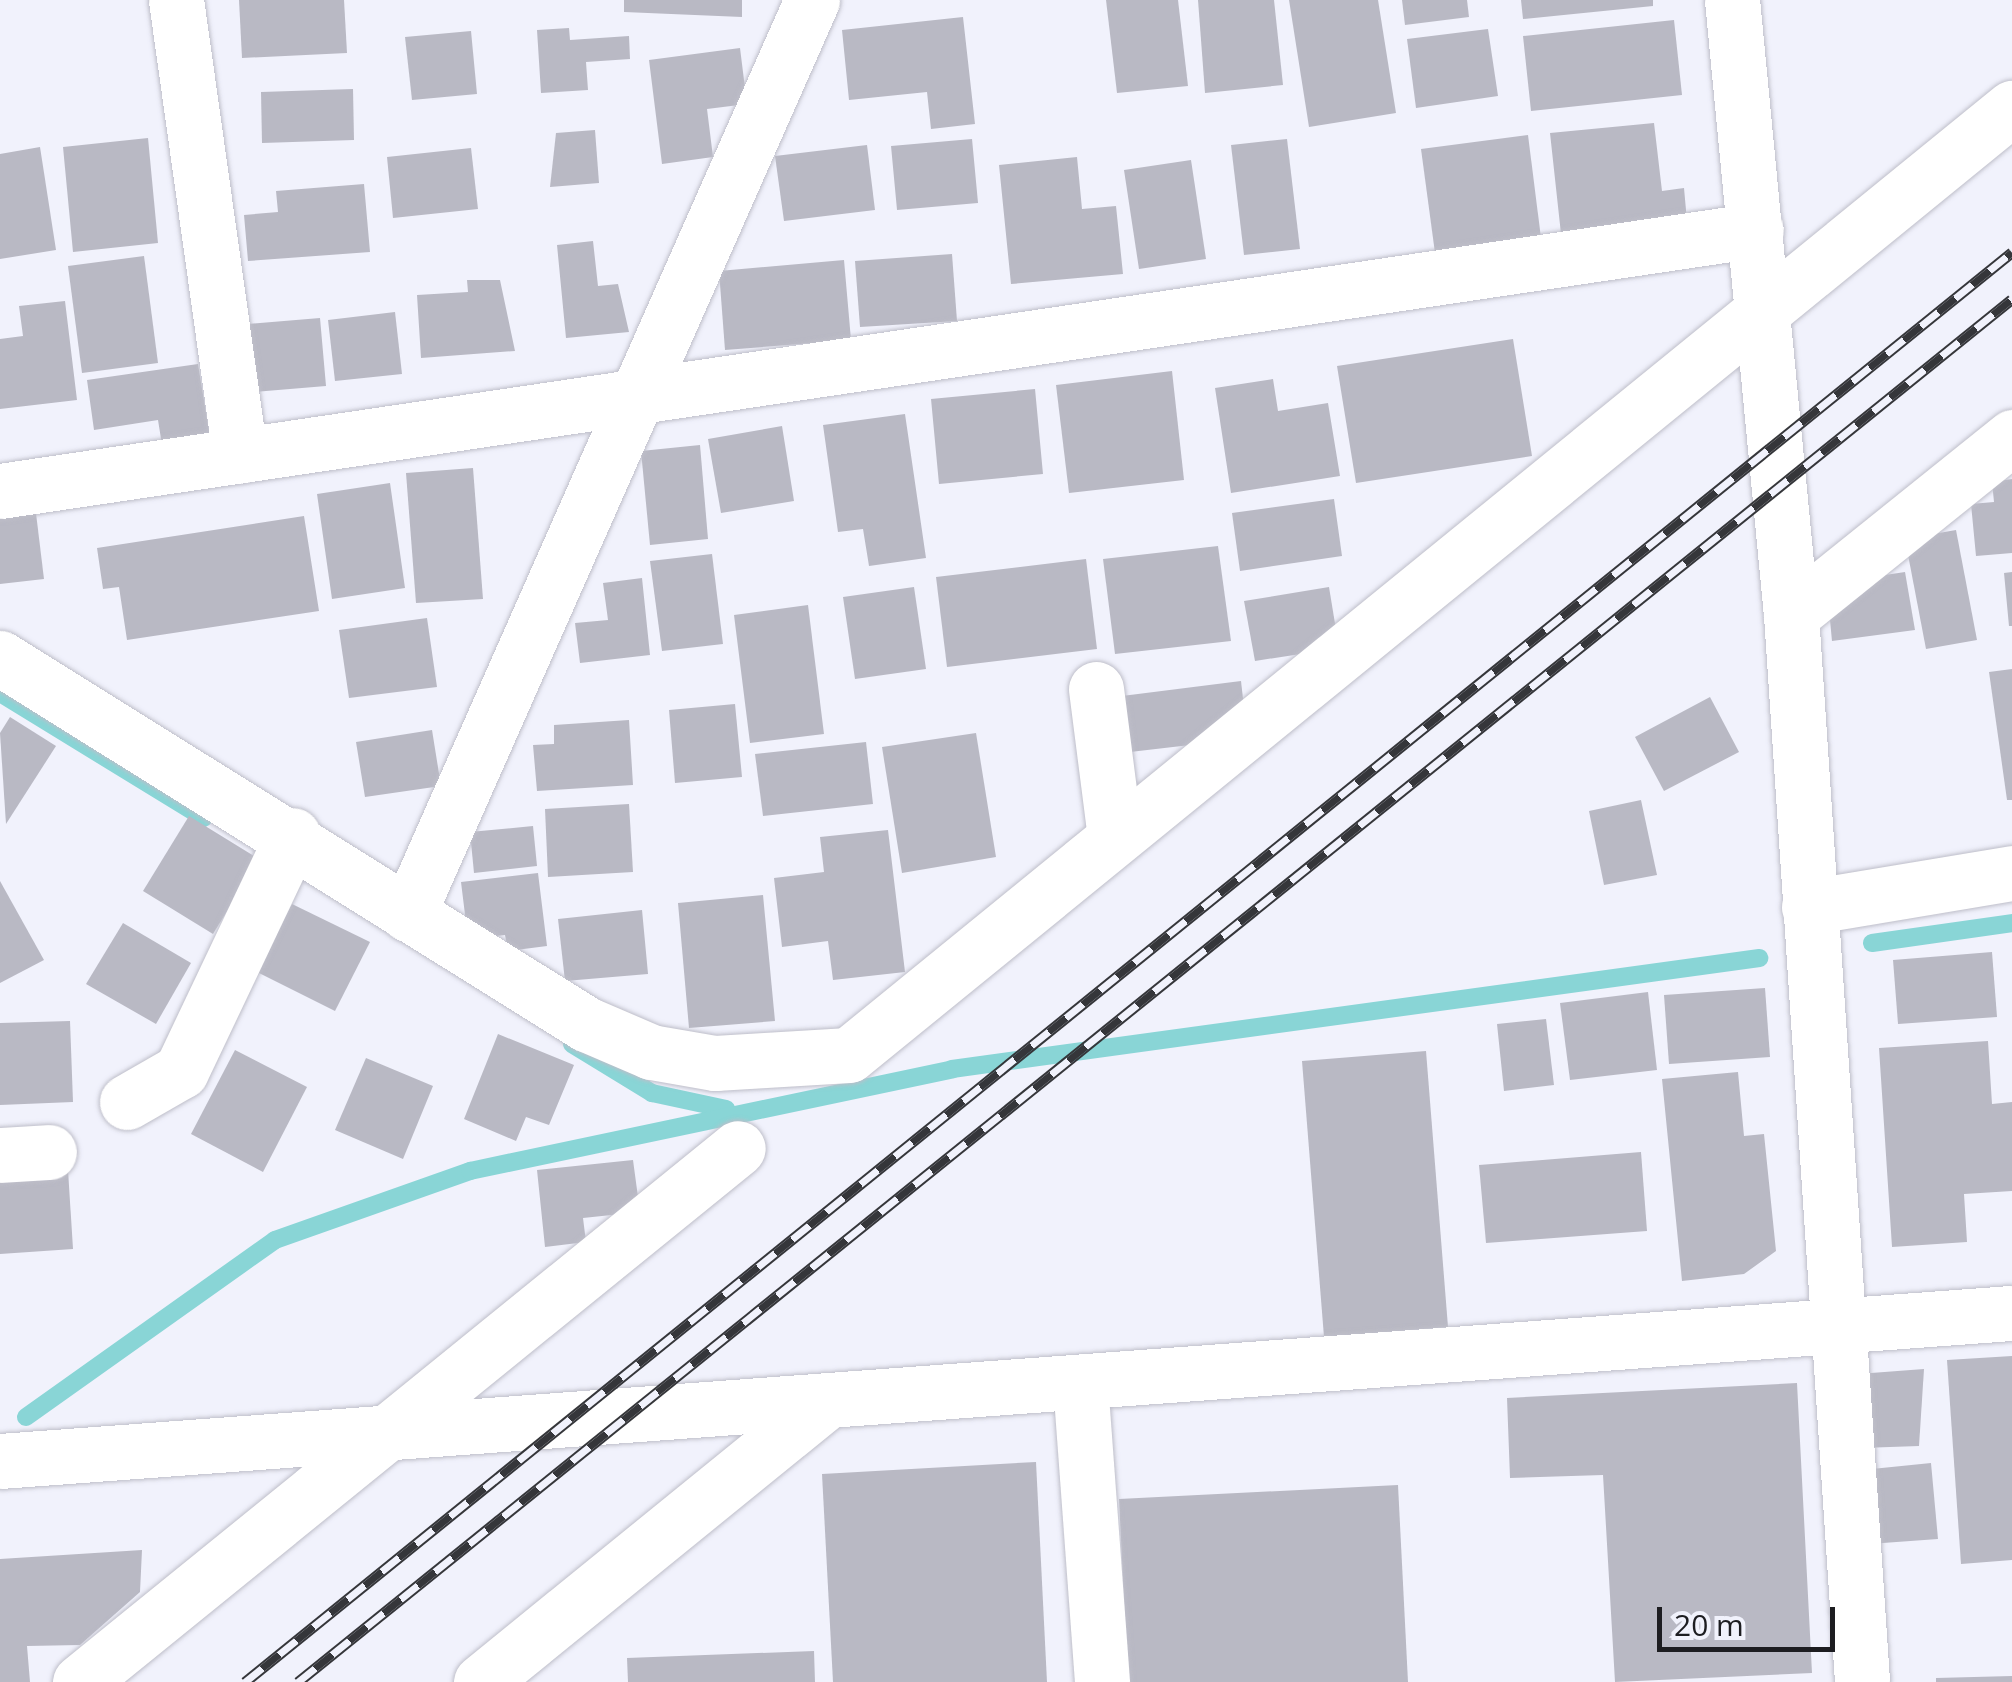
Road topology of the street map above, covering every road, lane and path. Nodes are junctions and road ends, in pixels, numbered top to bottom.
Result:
1 (176, 0) edge
2 (812, 0) edge
3 (1732, 0) edge
4 (2012, 108) edge
5 (1756, 230) junction
6 (1765, 312) junction
7 (639, 397) junction
8 (2012, 436) edge
9 (240, 456) junction
10 (0, 491) edge
11 (1792, 615) junction
12 (0, 658) edge
13 (1096, 689) dead end
14 (293, 834) junction
15 (1115, 838) junction
16 (2012, 873) edge
17 (1809, 907) junction
18 (408, 914) junction
19 (128, 1102) dead end
20 (738, 1148) dead end
21 (2012, 1313) edge
22 (1832, 1323) junction
23 (1080, 1382) junction
24 (828, 1400) junction
25 (394, 1432) junction
26 (0, 1461) edge
27 (80, 1682) edge
28 (481, 1682) edge
29 (1102, 1682) edge
30 (1862, 1682) edge

1 - 9 street
2 - 7 street
3 - 5 street
4 - 6 street
5 - 6 street
5 - 7 street
6 - 11 street
6 - 15 street
7 - 9 street
7 - 18 street
8 - 11 street
9 - 10 street
11 - 17 street
12 - 14 street
13 - 15 street
14 - 18 street
14 - 19 street
15 - 18 street
16 - 17 street
17 - 22 street
20 - 25 street
21 - 22 street
22 - 23 street
22 - 30 street
23 - 24 street
23 - 29 street
24 - 25 street
24 - 28 street
25 - 26 street
25 - 27 street

